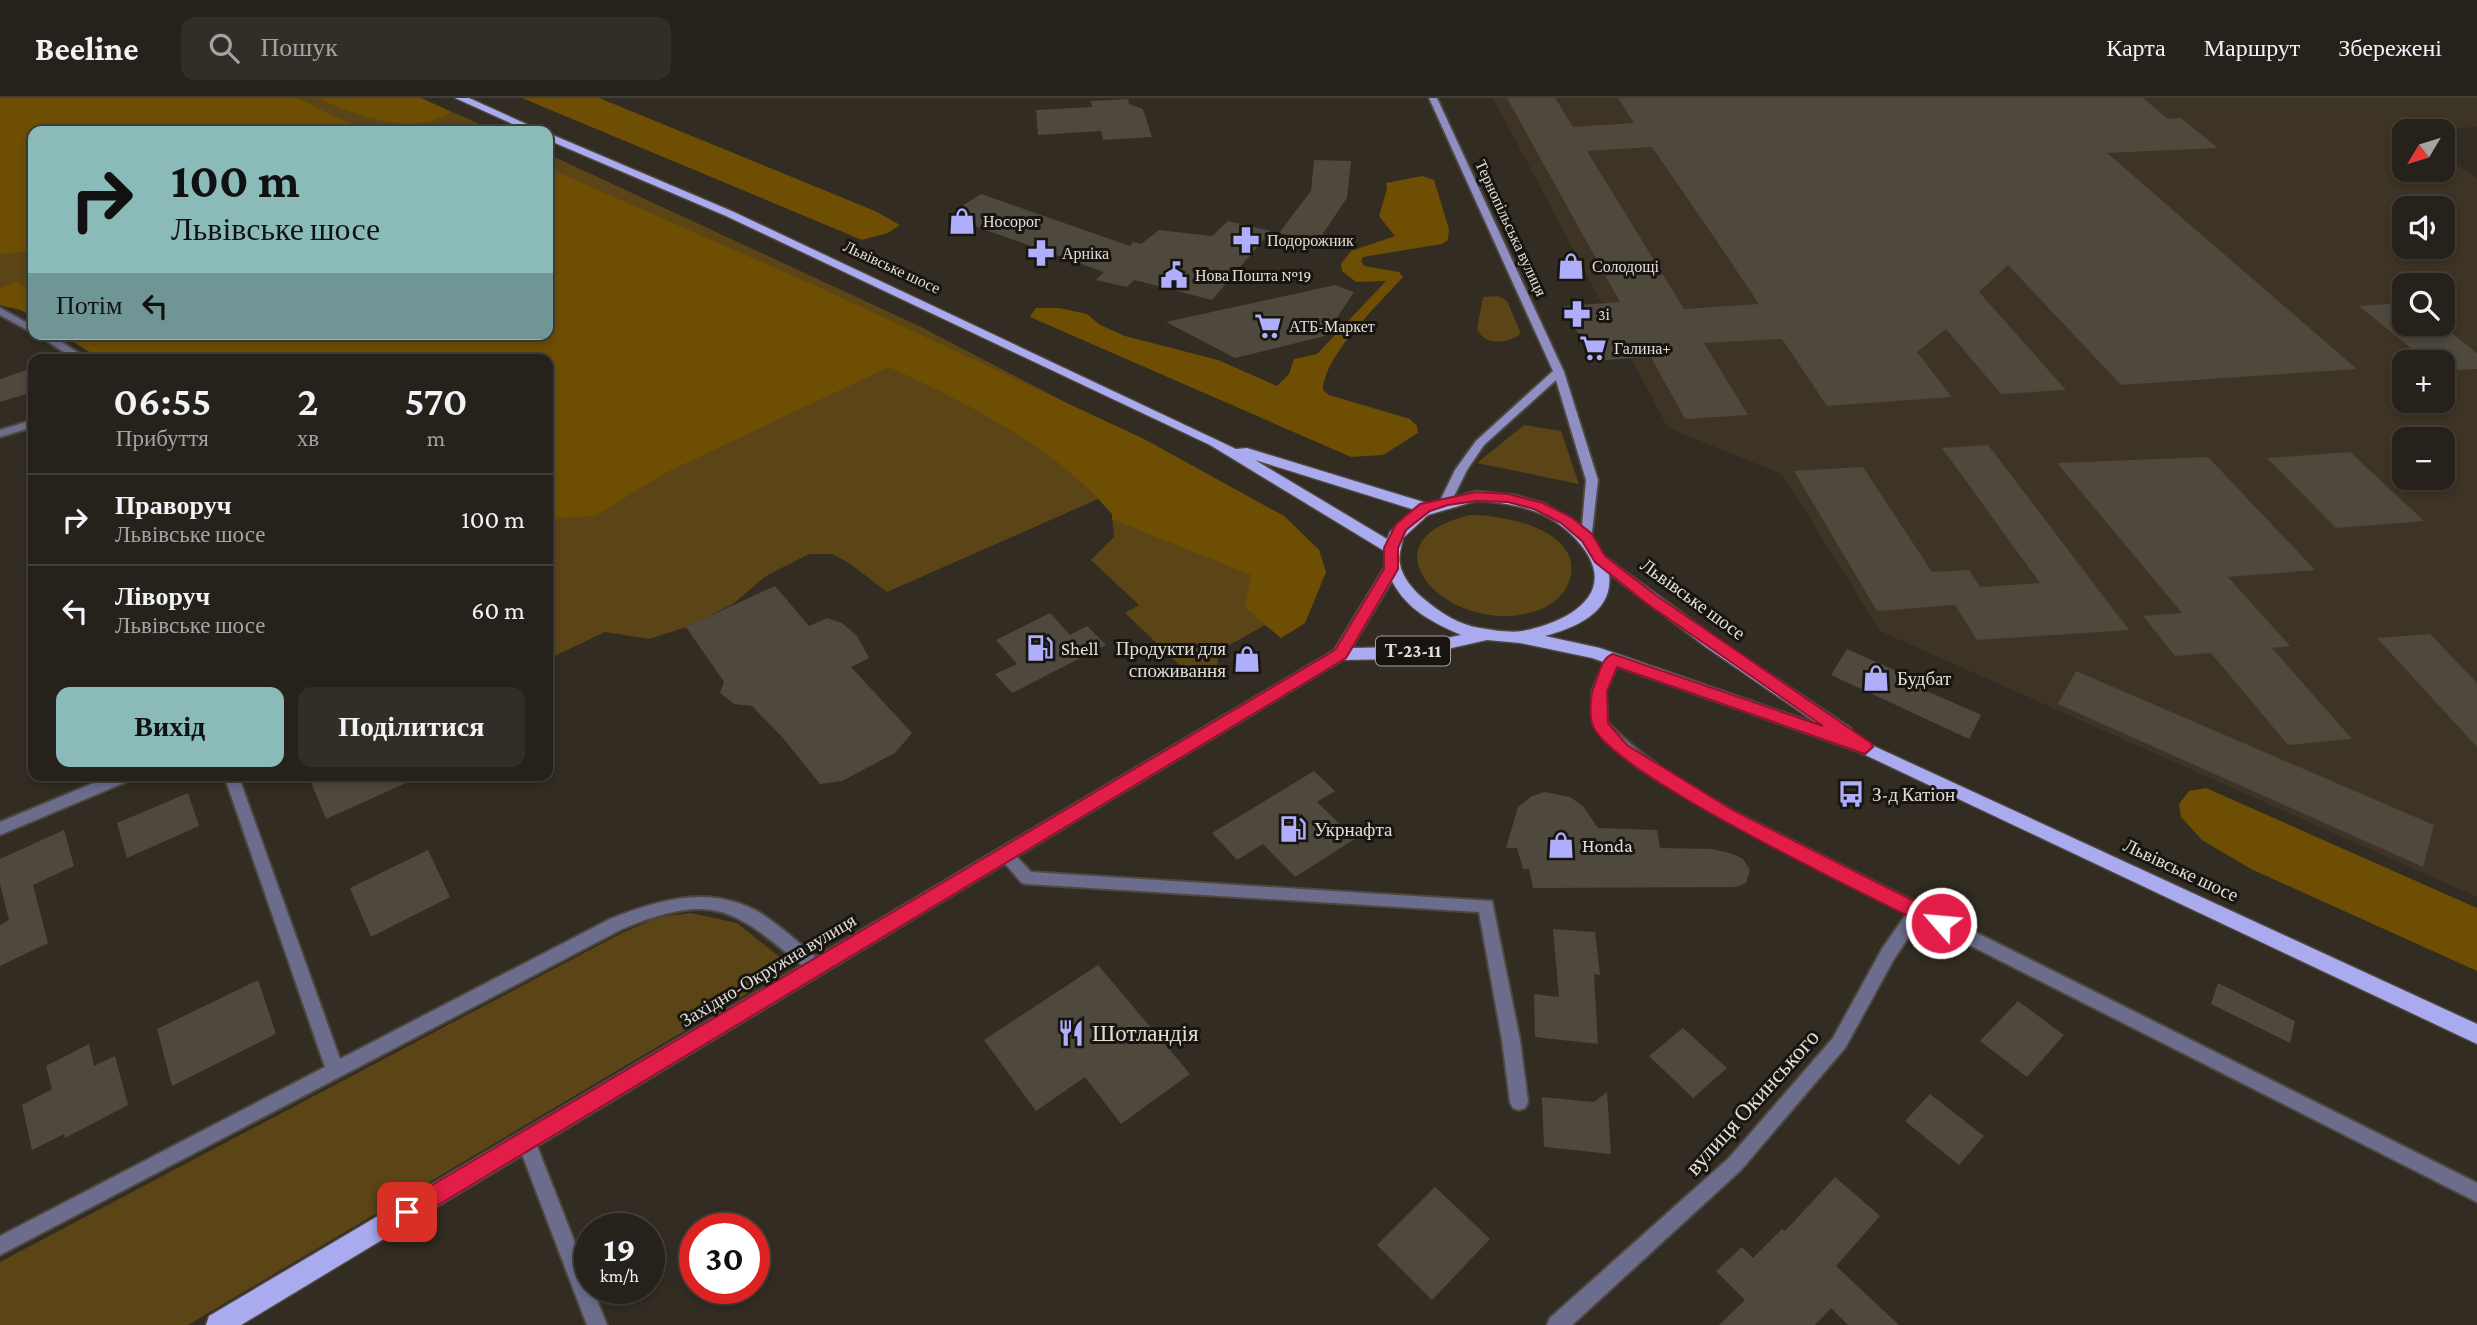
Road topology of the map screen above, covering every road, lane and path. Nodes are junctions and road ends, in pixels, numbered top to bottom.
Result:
1 (460, 98) edge
2 (1433, 98) edge
3 (525, 126) edge
4 (553, 138) edge
5 (0, 311) edge
6 (28, 327) edge
7 (51, 340) edge
8 (75, 354) edge
9 (1559, 372) junction
10 (28, 425) edge
11 (0, 434) edge
12 (1215, 442) junction
13 (1446, 501) junction
14 (1425, 508) junction
15 (1587, 538) junction
16 (1391, 548) junction
17 (1600, 559) junction
18 (1391, 569) junction
19 (1484, 636) junction
20 (1519, 638) junction
21 (1340, 654) junction
22 (1613, 659) junction
23 (1865, 747) junction
24 (114, 781) edge
25 (233, 781) edge
26 (0, 829) edge
27 (1006, 855) junction
28 (1917, 911) junction
29 (816, 967) junction
30 (2477, 1034) edge
31 (335, 1070) junction
32 (1519, 1102) dead end
33 (526, 1141) junction
34 (2477, 1193) edge
35 (0, 1246) edge
36 (218, 1325) edge
37 (597, 1325) edge
38 (1557, 1325) edge

1 - 3 main road
2 - 9 main road, Тернопільська вулиця
4 - 12 main road, Львівське шосе
5 - 6 street
7 - 8 street
9 - 13 main road
9 - 15 main road, Тернопільська вулиця
10 - 11 street
12 - 14 main road, Львівське шосе
12 - 16 main road, Львівське шосе
13 - 14 main road
13 - 15 main road
14 - 16 main road
15 - 17 main road
16 - 18 main road
17 - 20 main road, Т-23-11
17 - 23 main road, Львівське шосе
18 - 19 main road, Т-23-11
18 - 21 main road, Західно-Окружна вулиця / Т-23-11
19 - 20 main road, Т-23-11
19 - 21 main road, Т-23-11
20 - 22 main road, Львівське шосе
21 - 27 main road, Західно-Окружна вулиця / Т-23-11
22 - 23 main road, Львівське шосе
22 - 28 street
23 - 30 main road, Львівське шосе
24 - 26 street
25 - 31 street
27 - 29 main road, Західно-Окружна вулиця / Т-23-11
27 - 32 street
28 - 34 street
28 - 38 street, вулиця Окинського
29 - 31 street
29 - 33 main road, Західно-Окружна вулиця / Т-23-11
31 - 35 street
33 - 36 main road, Західно-Окружна вулиця / Т-23-11
33 - 37 street

